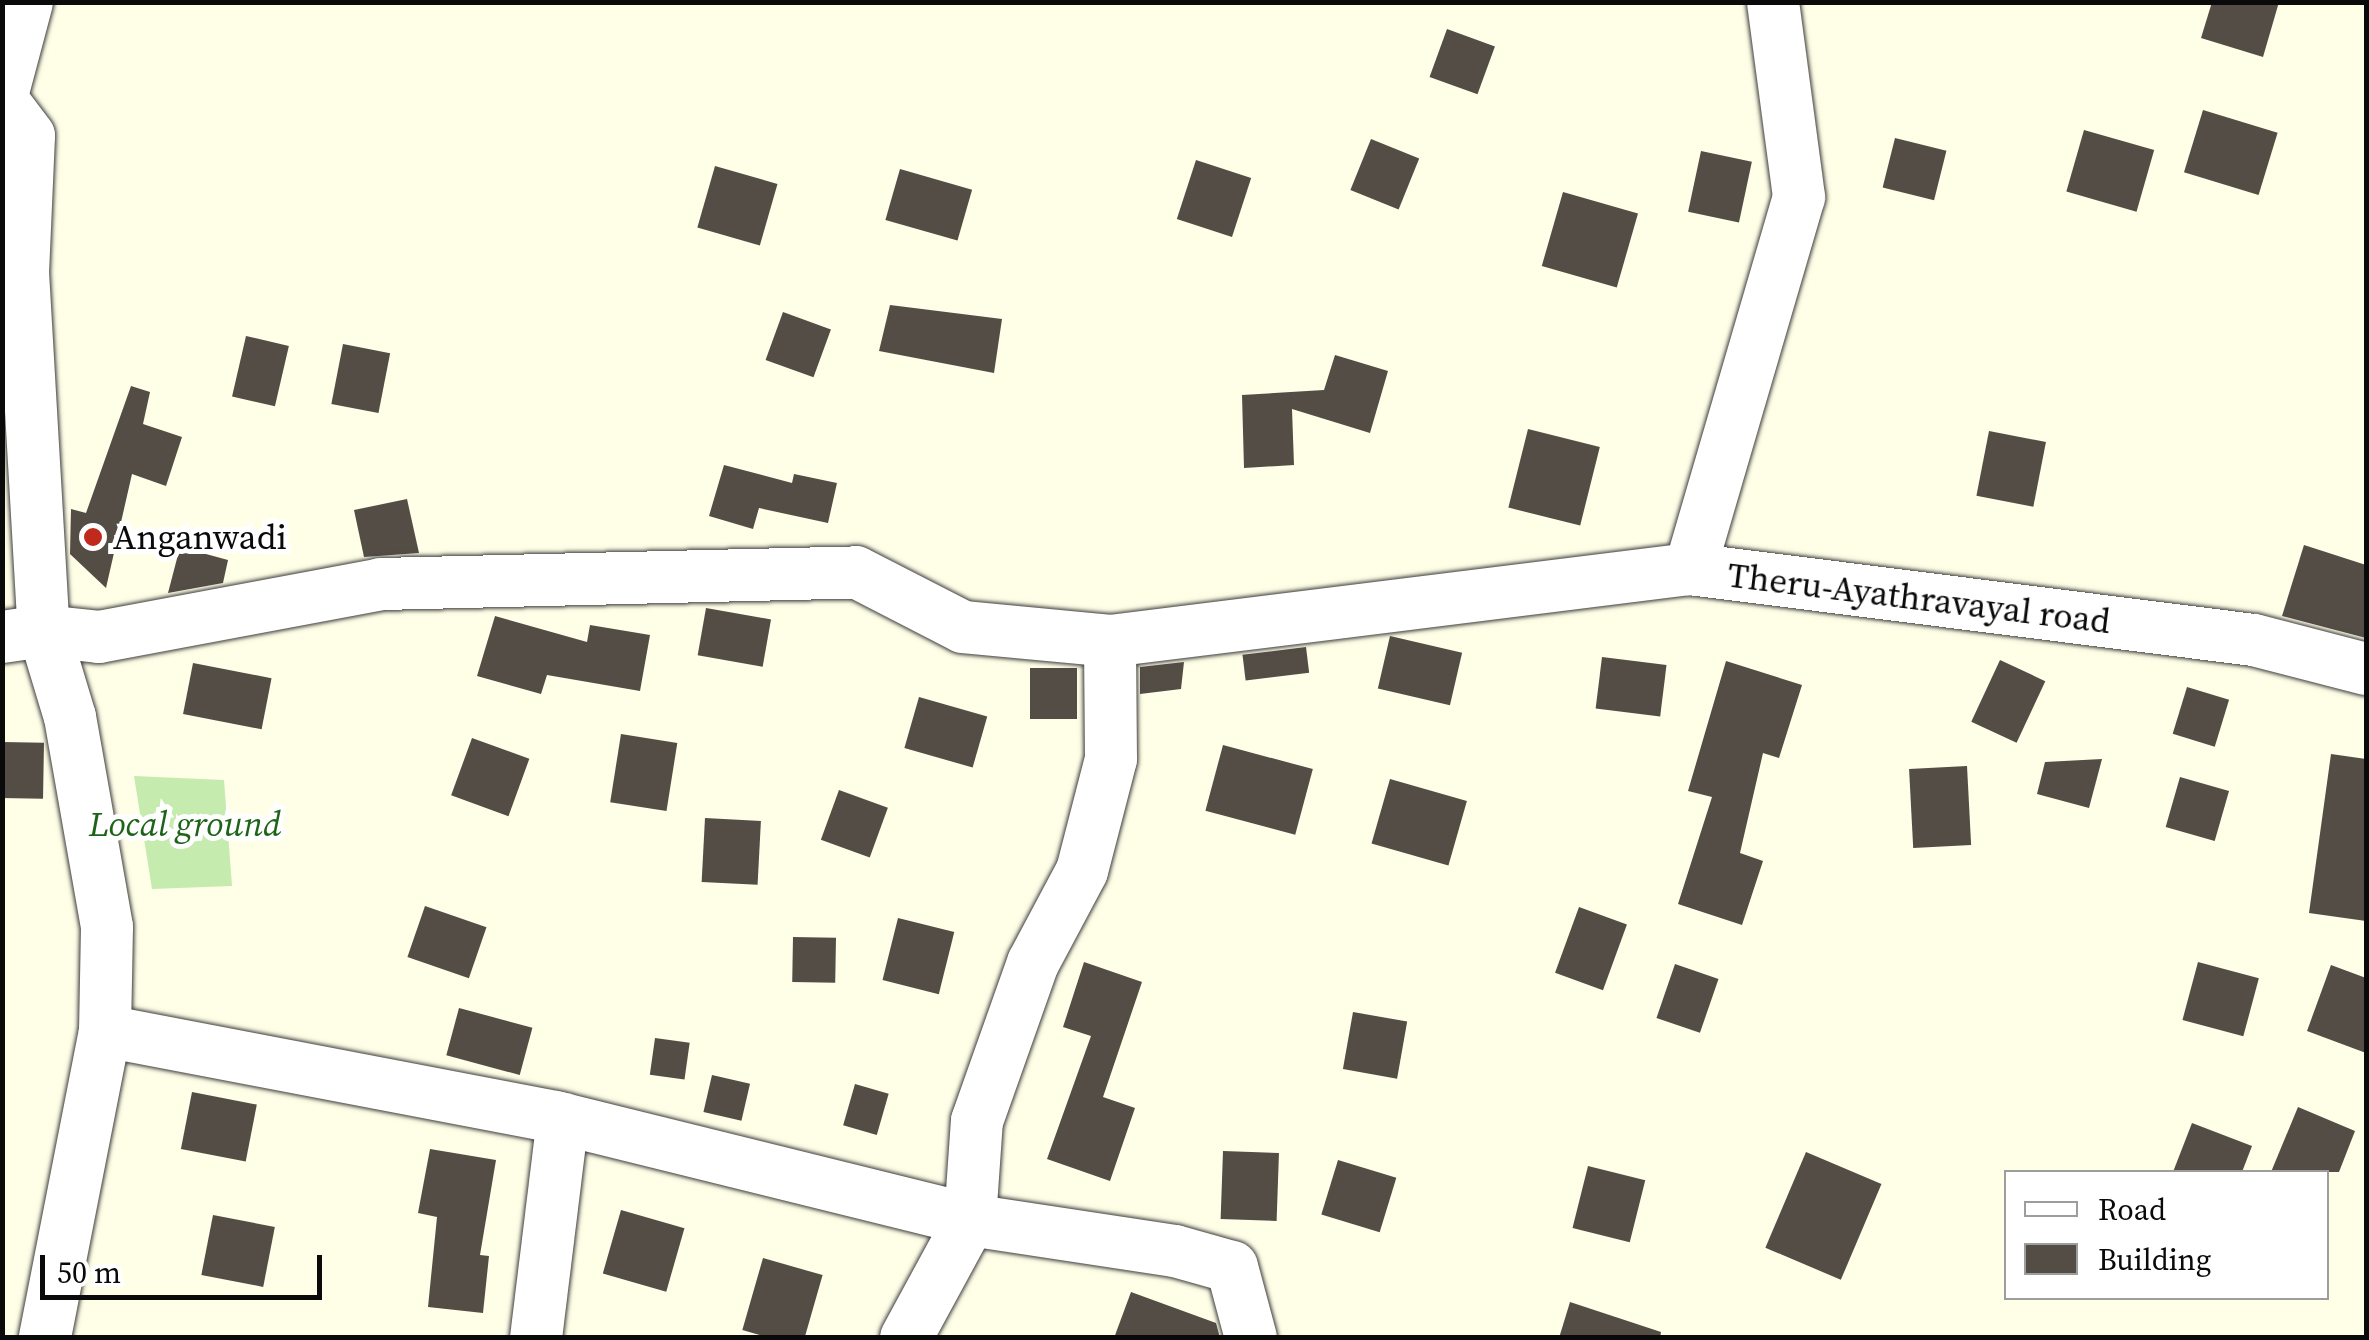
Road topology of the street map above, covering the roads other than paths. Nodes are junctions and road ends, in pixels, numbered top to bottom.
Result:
1 (27, 2) edge
2 (1773, 2) edge
3 (2, 98) edge
4 (1690, 569) junction
5 (23, 634) edge
6 (1110, 641) junction
7 (2366, 669) edge
8 (106, 1031) junction
9 (563, 1119) junction
10 (970, 1220) junction
11 (44, 1338) edge
12 (536, 1338) edge
13 (906, 1338) edge
14 (1251, 1338) edge

1 - 3 street
2 - 4 street, Theru-Ayathravayal road
3 - 5 street
4 - 6 street
4 - 7 street, Theru-Ayathravayal road
5 - 6 street
5 - 8 street
6 - 10 street
8 - 9 street
8 - 11 street
9 - 10 street
9 - 12 street
10 - 13 street
10 - 14 street

